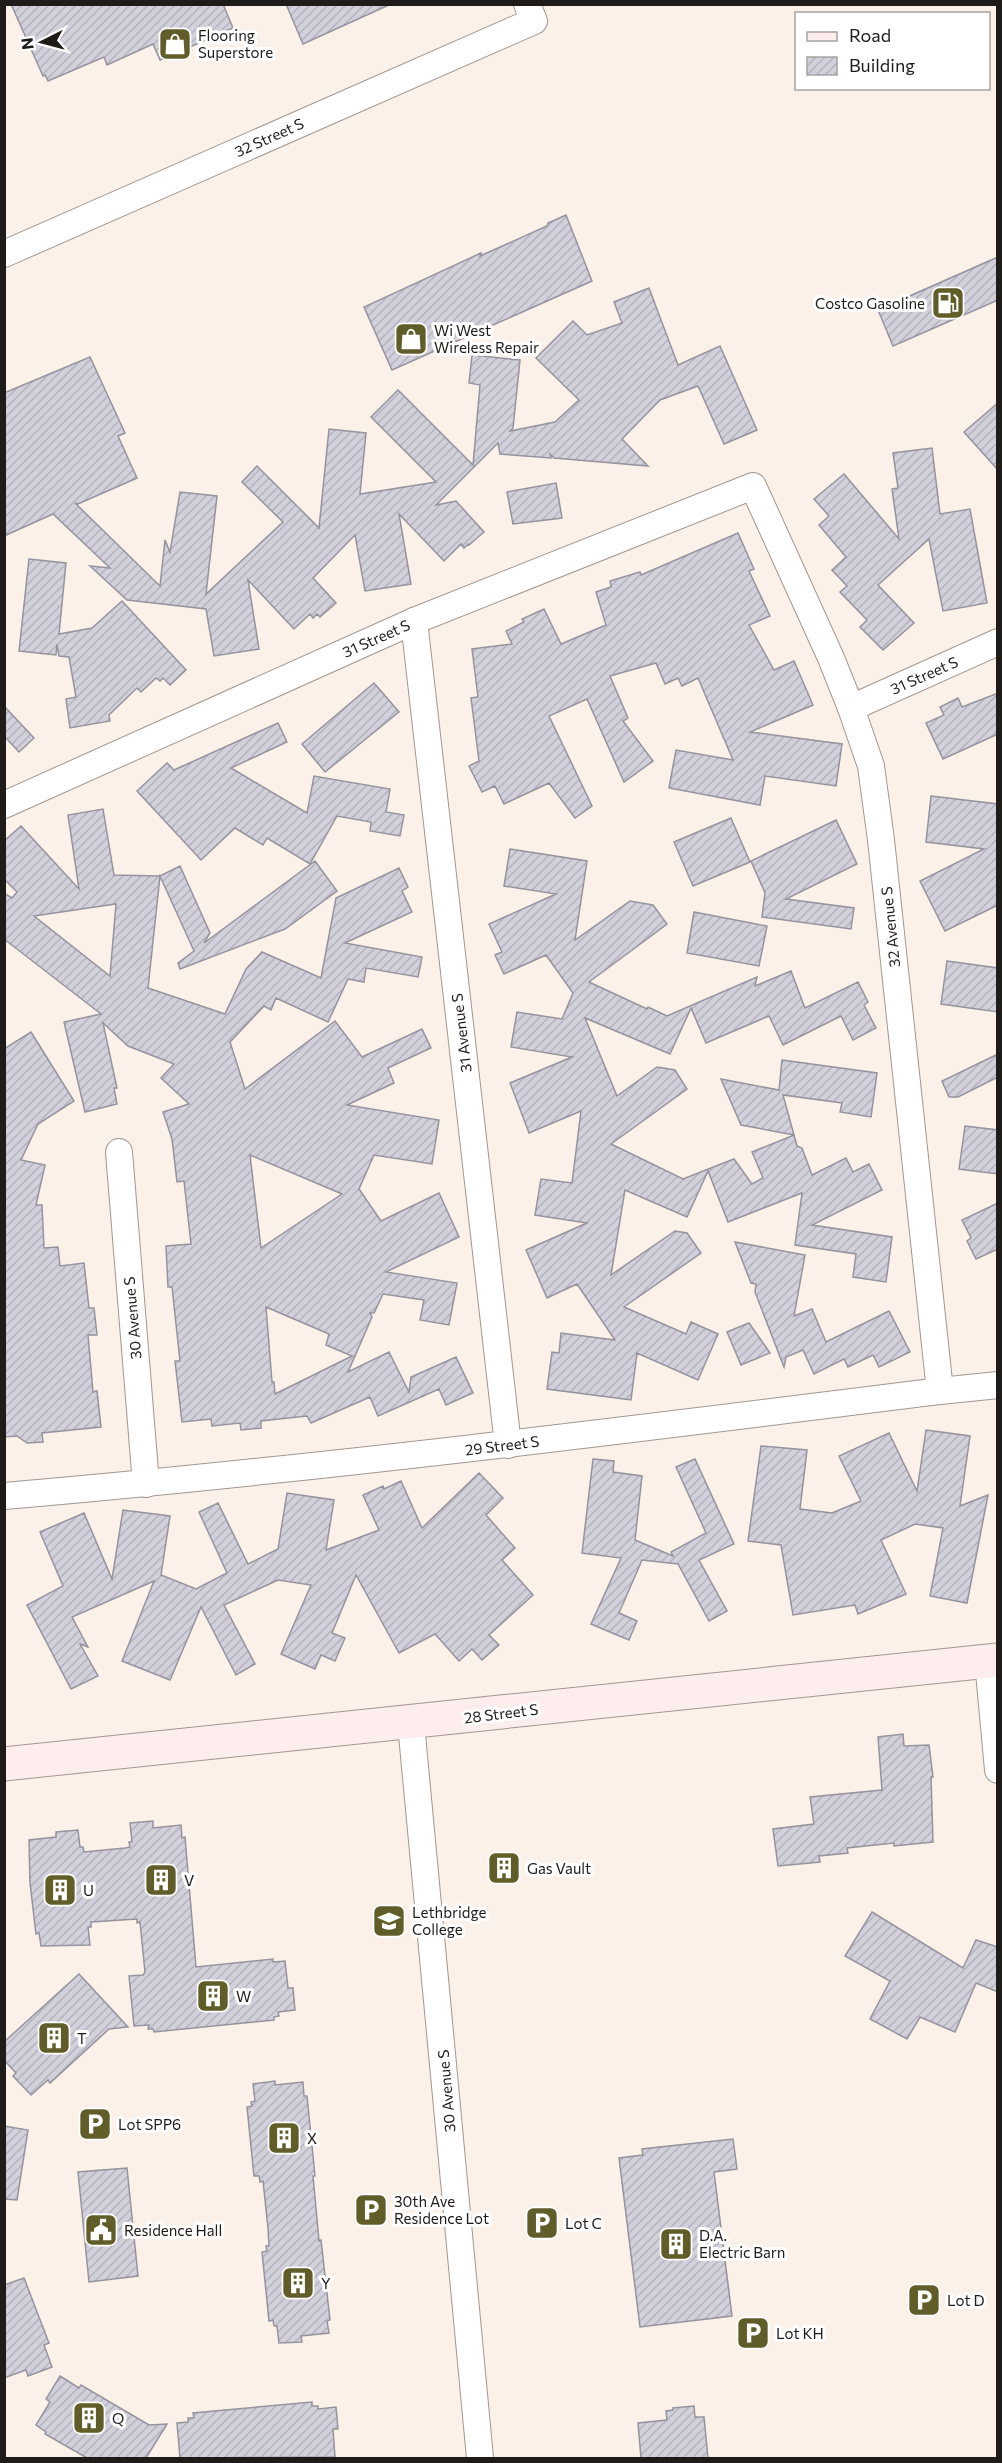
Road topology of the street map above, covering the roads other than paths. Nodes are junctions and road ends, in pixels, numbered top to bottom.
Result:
1 (531, 13) edge
2 (4, 254) edge
3 (753, 486) joint
4 (414, 621) junction
5 (998, 642) edge
6 (851, 708) junction
7 (4, 805) edge
8 (119, 1152) dead end
9 (998, 1385) edge
10 (940, 1391) junction
11 (508, 1445) junction
12 (146, 1484) junction
13 (4, 1496) edge
14 (993, 1661) edge
15 (411, 1724) junction
16 (4, 1764) edge
17 (998, 1770) edge
18 (480, 2458) edge

1 - 2 street, 32 Street S
3 - 4 street, 31 Street S
3 - 6 street, 32 Avenue S
4 - 7 street, 31 Street S
4 - 11 street, 31 Avenue S
5 - 6 street, 31 Street S
6 - 10 street, 32 Avenue S
8 - 12 street, 30 Avenue S
9 - 10 street, 29 Street S
10 - 11 street, 29 Street S
11 - 12 street, 29 Street S
12 - 13 street, 29 Street S
14 - 15 street, 28 Street S
14 - 17 street
15 - 16 street, 28 Street S
15 - 18 street, 30 Avenue S

